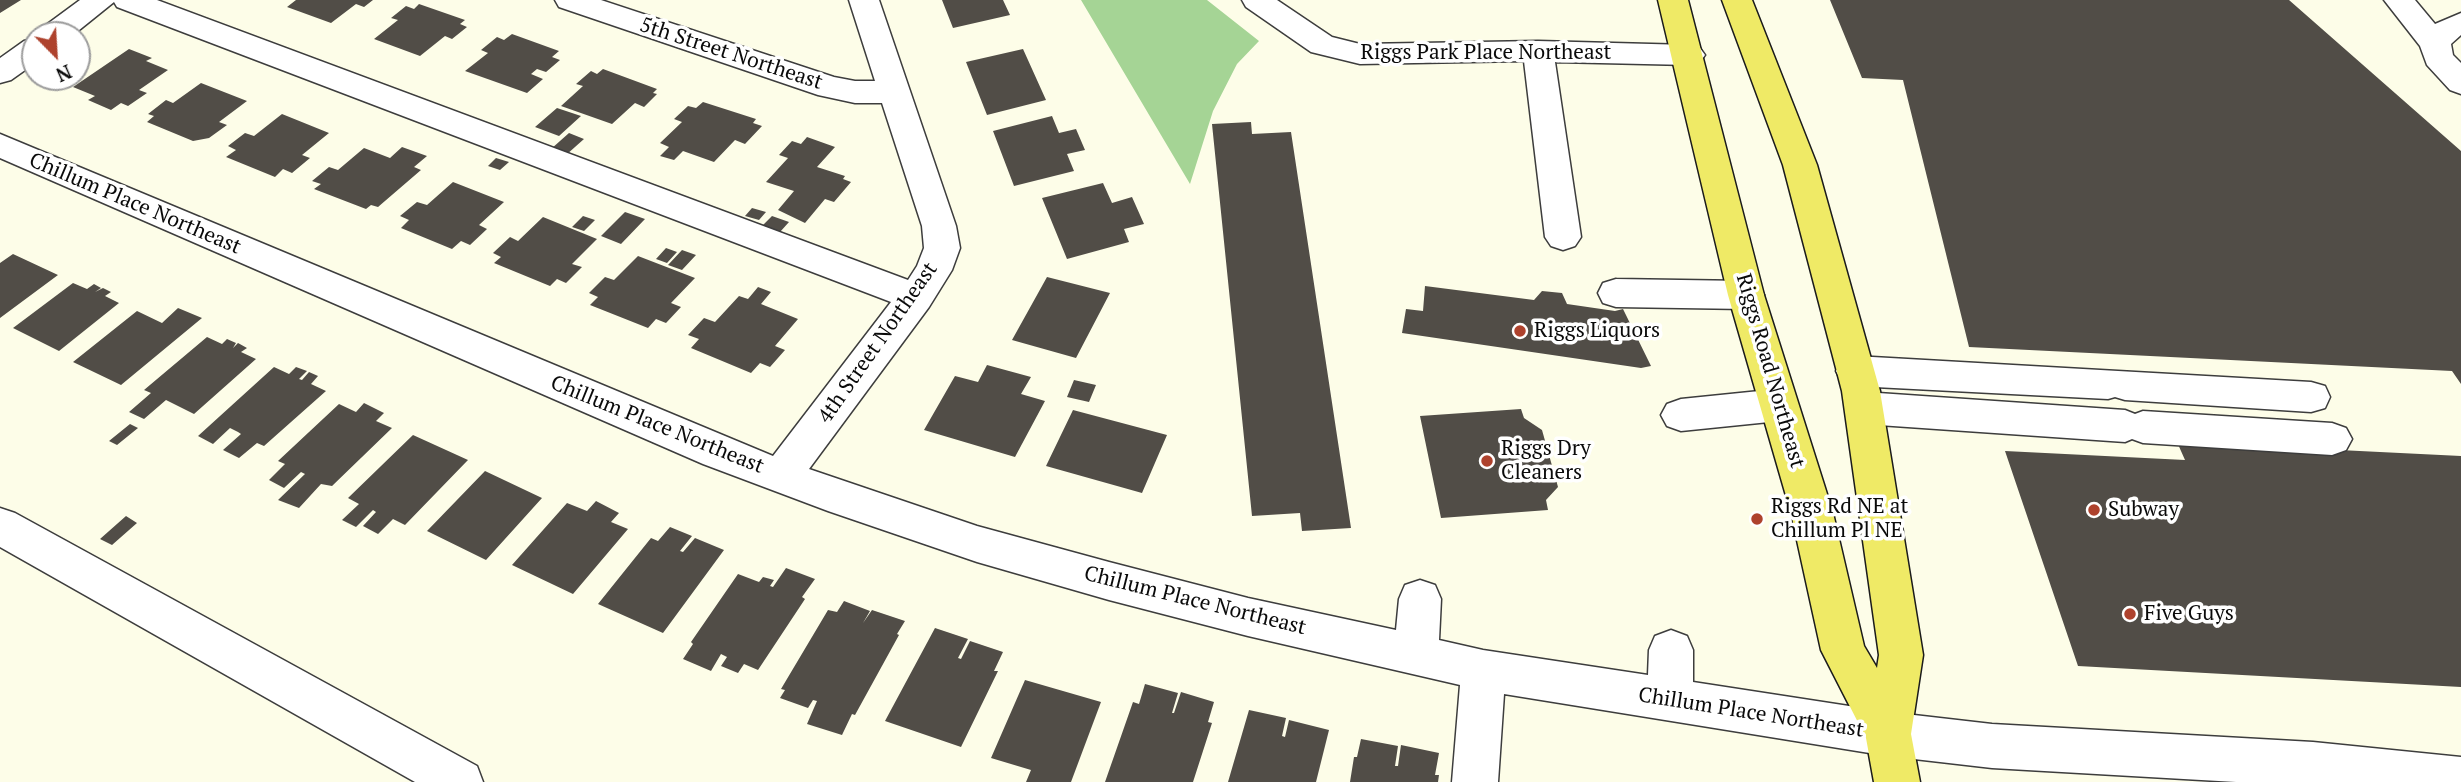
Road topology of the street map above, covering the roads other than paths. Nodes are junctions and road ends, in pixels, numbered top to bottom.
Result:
1 (100, 0) edge
2 (128, 0) edge
3 (570, 0) edge
4 (864, 0) edge
5 (1674, 0) edge
6 (1737, 0) edge
7 (2399, 0) edge
8 (2444, 0) edge
9 (1269, 3) edge
10 (2461, 7) edge
11 (72, 21) edge
12 (2461, 23) edge
13 (2435, 44) junction
14 (1538, 51) junction
15 (1689, 55) junction
16 (21, 58) edge
17 (0, 73) edge
18 (2461, 83) edge
19 (895, 92) junction
20 (0, 145) edge
21 (1563, 237) dead end
22 (1616, 292) dead end
23 (1746, 295) junction
24 (916, 297) junction
25 (1855, 371) junction
26 (2311, 397) dead end
27 (1779, 405) junction
28 (1864, 408) junction
29 (1681, 415) dead end
30 (2332, 439) dead end
31 (781, 476) junction
32 (0, 526) edge
33 (1420, 599) dead end
34 (1671, 650) dead end
35 (1416, 653) junction
36 (1483, 670) junction
37 (1670, 700) junction
38 (1888, 734) junction
39 (2317, 773) edge
40 (2461, 780) edge
41 (460, 782) edge
42 (1475, 782) edge
43 (1897, 782) edge

1 - 11 street
2 - 24 street
3 - 19 street, 5th Street Northeast
4 - 19 street, 4th Street Northeast
5 - 15 main road, Riggs Road Northeast
6 - 25 main road, Riggs Road Northeast
7 - 13 street
8 - 10 street
9 - 14 street, Riggs Park Place Northeast
12 - 13 street
13 - 18 street
14 - 15 street, Riggs Park Place Northeast
14 - 21 street
15 - 23 main road, Riggs Road Northeast
16 - 17 street
19 - 24 street, 4th Street Northeast
20 - 31 street, Chillum Place Northeast
22 - 23 street
23 - 27 main road, Riggs Road Northeast
24 - 31 street, 4th Street Northeast
25 - 26 street
25 - 28 main road, Riggs Road Northeast
27 - 29 street
27 - 38 main road, Riggs Road Northeast
28 - 30 street
28 - 38 main road, Riggs Road Northeast
31 - 35 street, Chillum Place Northeast
32 - 41 street
33 - 35 street
34 - 37 street
35 - 36 street, Chillum Place Northeast
36 - 37 street, Chillum Place Northeast
36 - 42 street
37 - 38 street, Chillum Place Northeast
38 - 39 street, Chillum Place Northeast
38 - 43 main road, Riggs Road Northeast
39 - 40 street, Chillum Place Northeast

